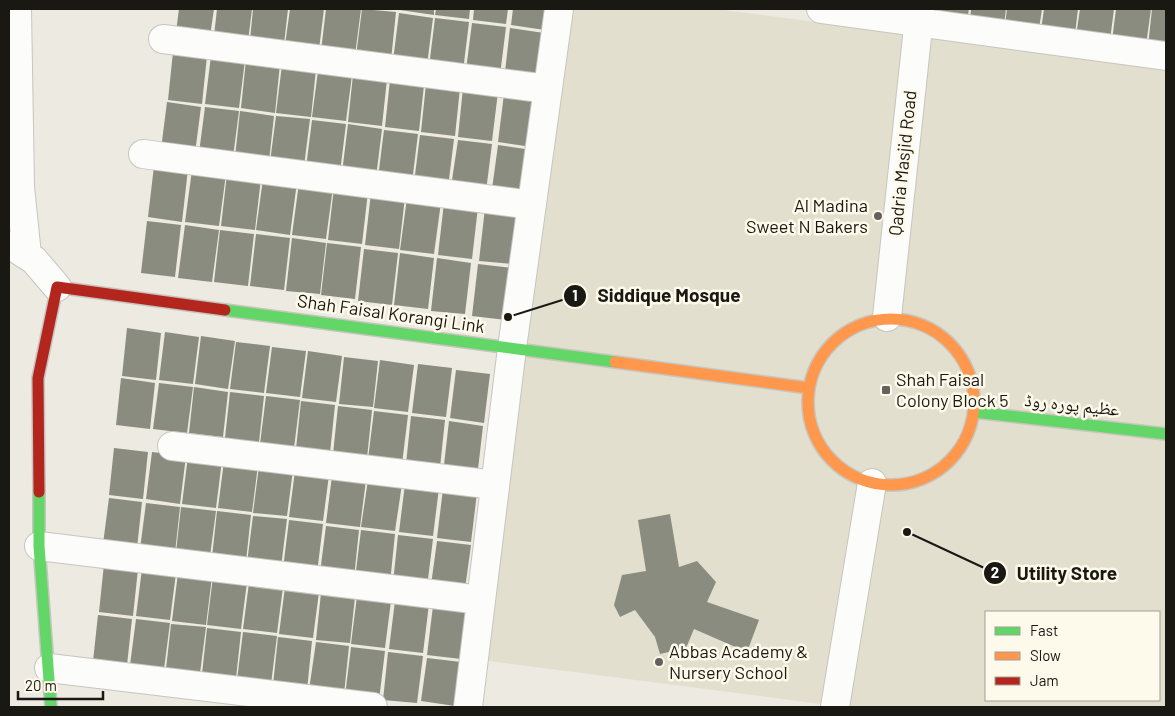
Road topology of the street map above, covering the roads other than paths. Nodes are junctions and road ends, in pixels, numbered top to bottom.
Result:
1 (17, 9) edge
2 (559, 9) edge
3 (821, 9) edge
4 (919, 15) edge
5 (163, 39) dead end
6 (1166, 56) edge
7 (548, 89) junction
8 (143, 154) dead end
9 (532, 205) junction
10 (18, 250) edge
11 (57, 287) junction
12 (887, 317) junction
13 (512, 348) junction
14 (809, 388) junction
15 (974, 412) junction
16 (1166, 434) edge
17 (172, 446) dead end
18 (872, 483) junction
19 (495, 485) junction
20 (39, 546) junction
21 (481, 600) junction
22 (48, 668) junction
23 (51, 707) edge
24 (373, 707) edge
25 (468, 707) edge
26 (835, 707) edge

1 - 10 street
2 - 7 street
3 - 4 street
4 - 6 street
4 - 12 street, Qadria Masjid Road
5 - 7 street
7 - 9 street
8 - 9 street
9 - 13 street
10 - 11 street
11 - 13 street, Shah Faisal Korangi Link
11 - 20 street
12 - 14 street
12 - 15 street
13 - 14 street, Shah Faisal Korangi Link
13 - 19 street
14 - 18 street
15 - 16 street, عظیم پورہ روڈ
15 - 18 street
17 - 19 street
18 - 26 street
19 - 21 street
20 - 21 street
20 - 22 street
21 - 25 street
22 - 23 street
22 - 24 street

